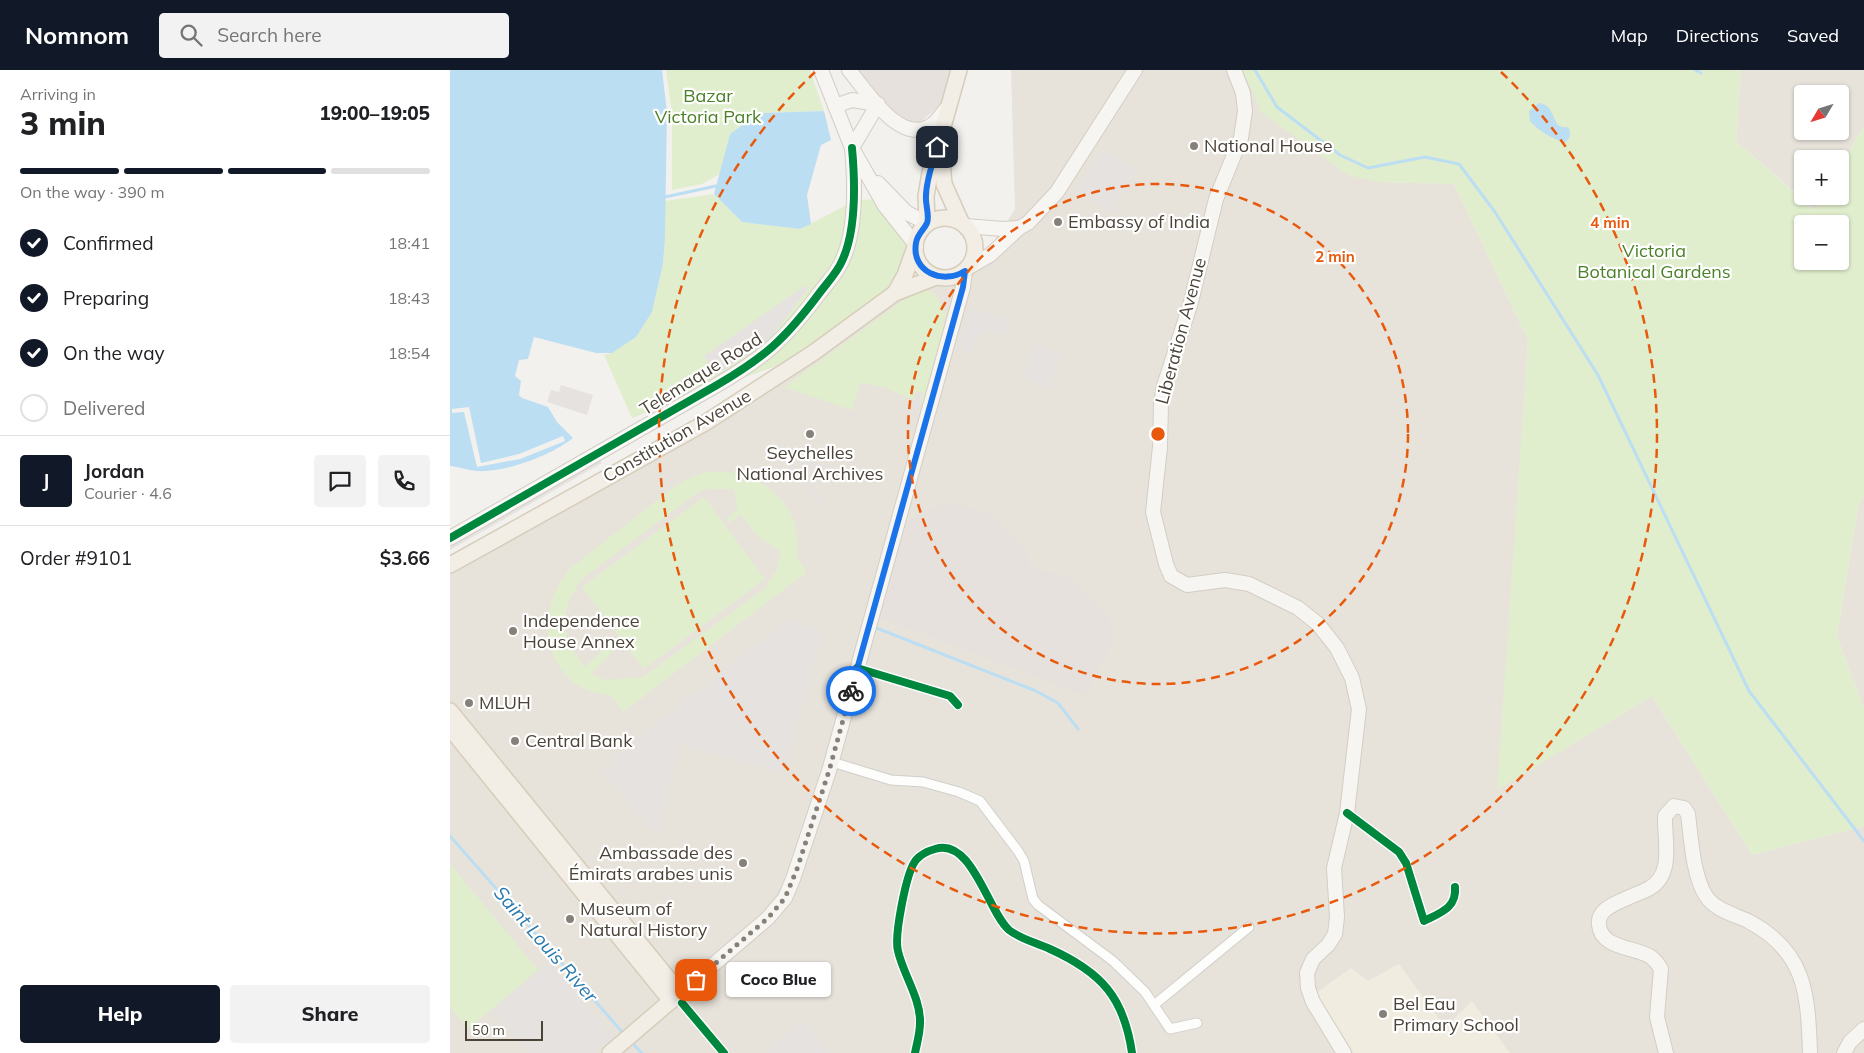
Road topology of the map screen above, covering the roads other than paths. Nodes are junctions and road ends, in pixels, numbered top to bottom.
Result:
1 (821, 70) edge
2 (849, 70) edge
3 (959, 70) edge
4 (1135, 70) edge
5 (1234, 70) edge
6 (878, 104) junction
7 (835, 106) junction
8 (948, 106) junction
9 (941, 134) junction
10 (852, 148) junction
11 (866, 170) junction
12 (927, 223) junction
13 (963, 224) junction
14 (1019, 228) junction
15 (916, 244) junction
16 (967, 269) junction
17 (936, 276) junction
18 (895, 294) junction
19 (450, 538) edge
20 (450, 565) edge
21 (857, 668) junction
22 (958, 705) dead end
23 (450, 711) edge
24 (450, 728) edge
25 (832, 762) junction
26 (1346, 813) junction
27 (1455, 886) dead end
28 (1249, 927) dead end
29 (678, 999) junction
30 (1154, 1005) junction
31 (1197, 1023) dead end
32 (1864, 1029) edge
33 (610, 1053) edge
34 (724, 1053) edge
35 (915, 1053) edge
36 (1132, 1053) edge
37 (1344, 1053) edge
38 (1666, 1053) edge
39 (1810, 1053) edge
40 (1844, 1053) edge

1 - 7 main road
2 - 6 main road
3 - 8 main road
4 - 14 main road
5 - 26 main road, Liberation Avenue
6 - 7 main road
6 - 8 main road
6 - 10 main road
7 - 10 main road
8 - 9 main road
9 - 12 main road
9 - 13 main road
10 - 11 main road
10 - 19 main road, Telemaque Road
11 - 12 main road
11 - 15 main road
12 - 13 main road
12 - 15 main road
13 - 14 main road
13 - 16 main road
14 - 16 main road
15 - 17 main road
15 - 18 main road, Constitution Avenue
16 - 17 main road
16 - 21 main road
17 - 18 main road, Constitution Avenue
18 - 20 main road, Constitution Avenue
21 - 22 street
21 - 25 main road
23 - 29 main road
24 - 29 main road
25 - 29 main road
25 - 30 street
26 - 27 street
26 - 37 main road, Liberation Avenue
28 - 30 street
29 - 33 main road
29 - 34 street
30 - 31 street
32 - 40 main road
35 - 36 street
38 - 39 main road

